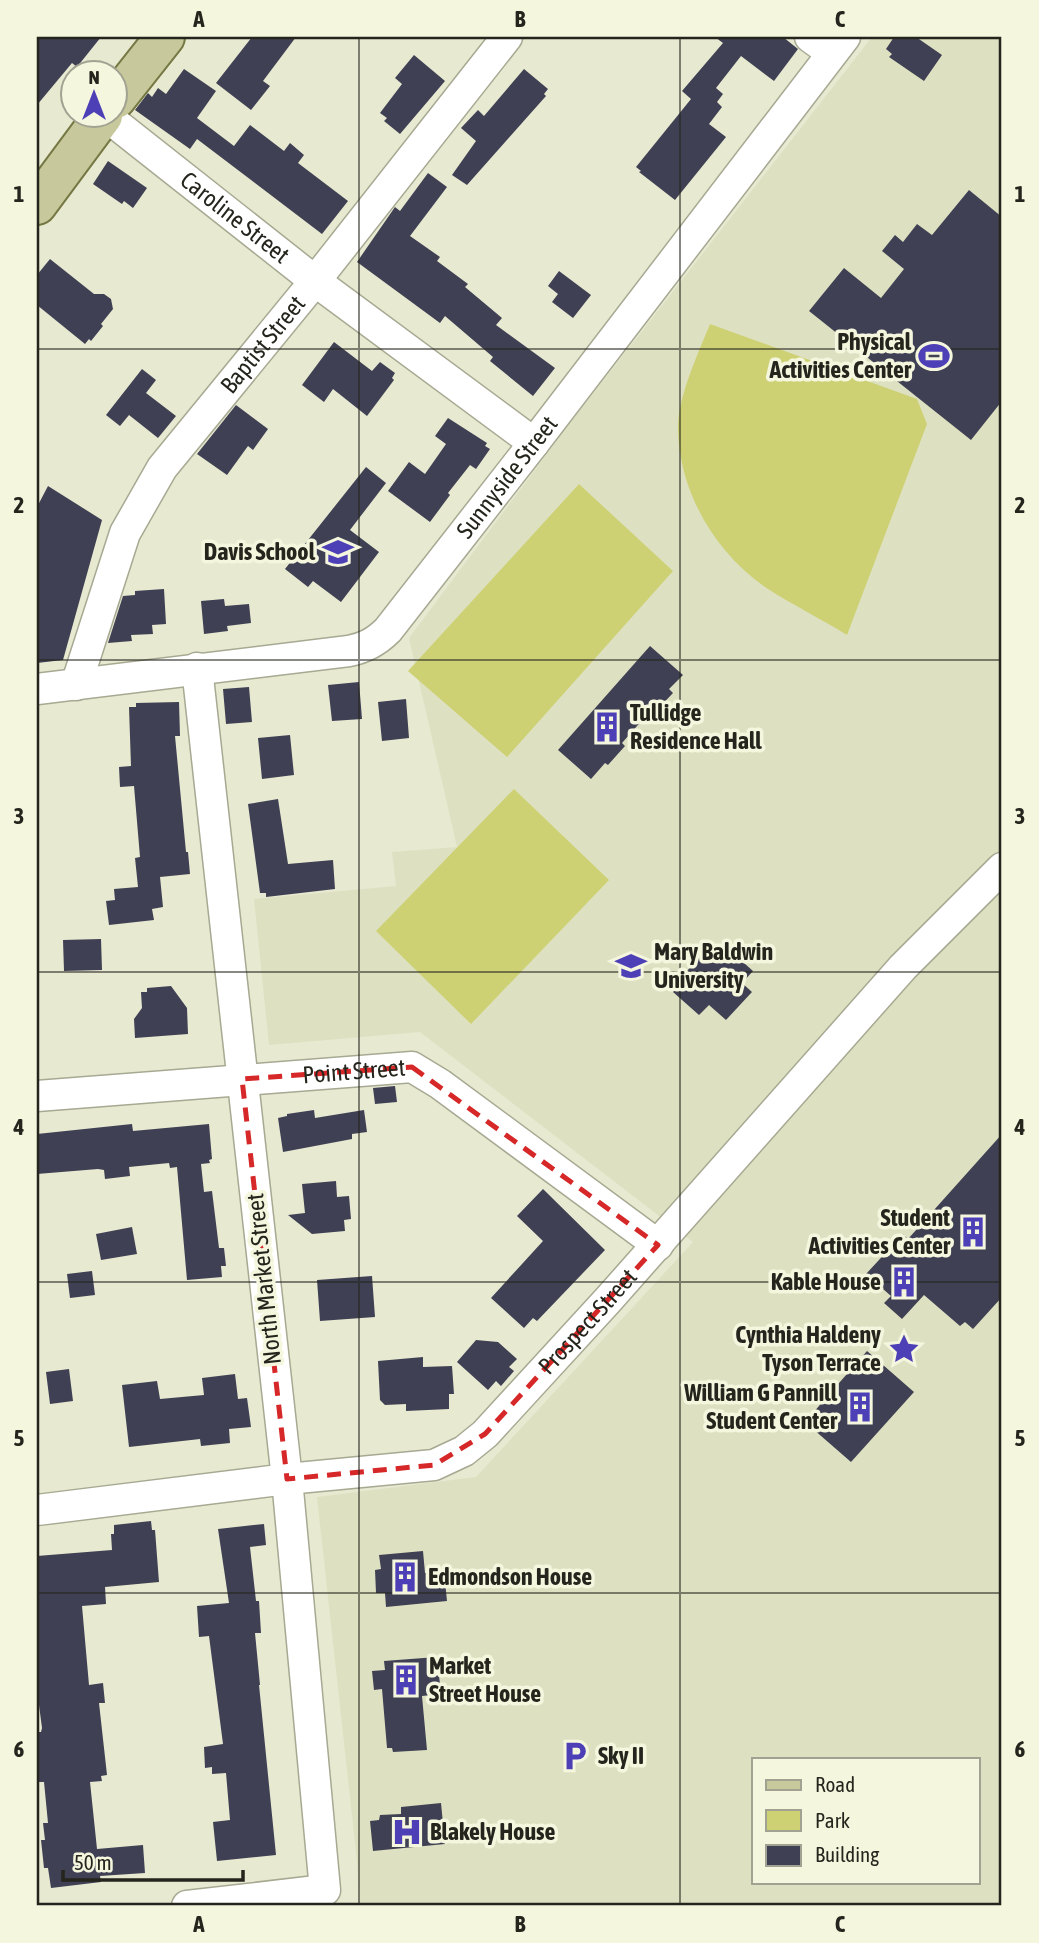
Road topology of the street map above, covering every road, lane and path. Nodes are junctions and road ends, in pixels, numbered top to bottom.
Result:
1 (165, 37) edge
2 (507, 37) edge
3 (829, 42) edge
4 (130, 81) edge
5 (93, 130) edge
6 (122, 130) edge
7 (37, 205) edge
8 (315, 281) junction
9 (534, 443) junction
10 (197, 668) junction
11 (76, 685) junction
12 (37, 689) edge
13 (1002, 868) edge
14 (242, 1079) junction
15 (37, 1096) edge
16 (658, 1245) junction
17 (287, 1479) junction
18 (37, 1510) edge
19 (187, 1906) edge

1 - 4 main road
2 - 8 street, Baptist Street
3 - 9 street, Sunnyside Street
5 - 7 main road
6 - 8 street, Caroline Street
8 - 9 street, Caroline Street
8 - 11 street, Baptist Street
9 - 10 street, Sunnyside Street
10 - 11 street, Sunnyside Street
10 - 14 street, North Market Street
11 - 12 street, Sunnyside Street
13 - 16 street, Prospect Street
14 - 15 street, Point Street
14 - 16 street, Point Street
14 - 17 street, North Market Street
16 - 17 street, Prospect Street
17 - 18 street, Prospect Street
17 - 19 street, North Market Street

